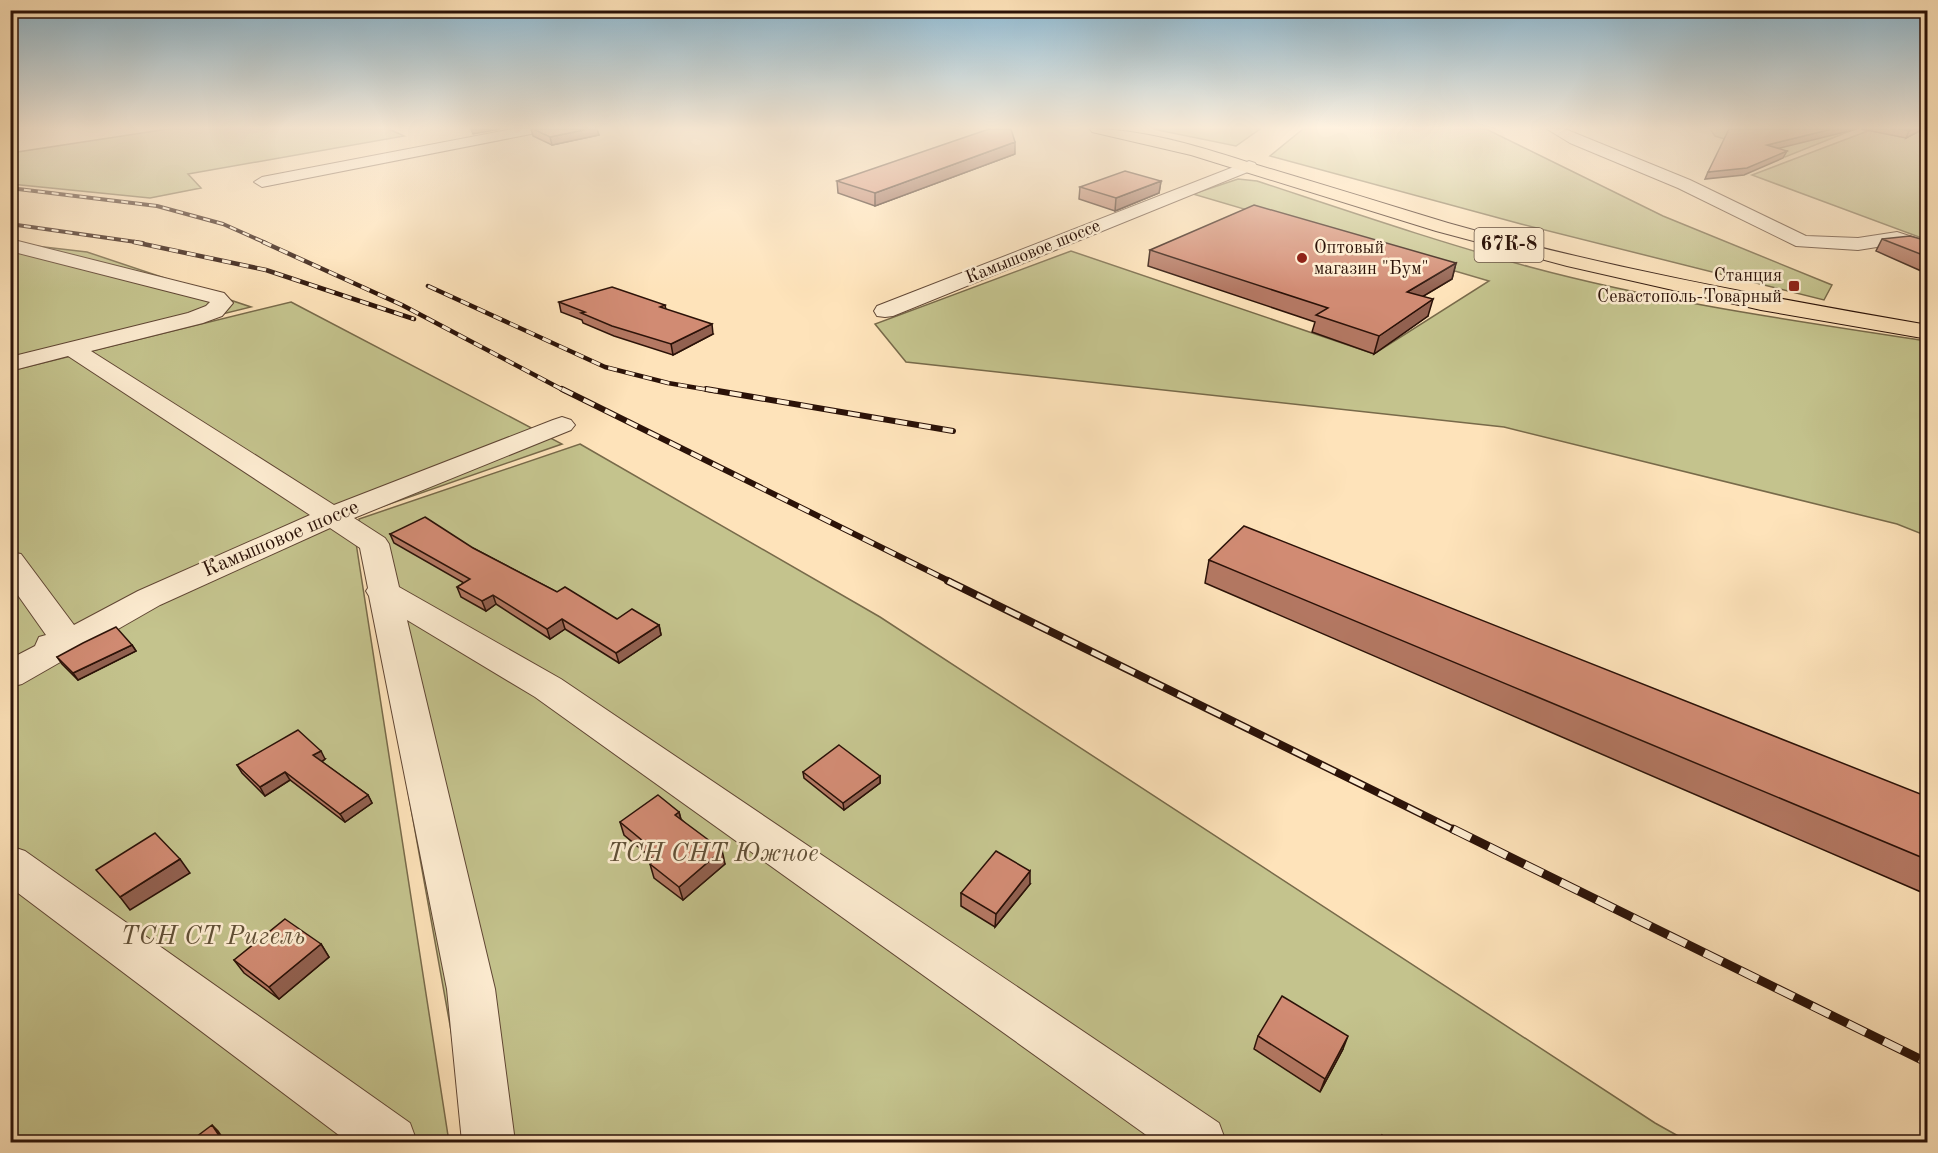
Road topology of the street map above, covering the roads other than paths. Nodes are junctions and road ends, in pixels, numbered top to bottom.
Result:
1 (1207, 183) edge
2 (1302, 183) edge
3 (1330, 183) edge
4 (1681, 183) edge
5 (10, 246) edge
6 (1928, 249) edge
7 (35, 250) junction
8 (10, 258) edge
9 (885, 311) dead end
10 (1928, 321) edge
11 (1928, 332) edge
12 (74, 350) junction
13 (10, 364) edge
14 (562, 425) dead end
15 (331, 516) junction
16 (10, 561) edge
17 (382, 591) junction
18 (69, 642) junction
19 (10, 652) edge
20 (10, 675) edge
21 (10, 863) edge
22 (391, 1143) edge
23 (488, 1143) edge
24 (1200, 1143) edge

1 - 9 street, Камышовое шоссе
2 - 11 main road, 67К-8
3 - 10 main road, 67К-8
4 - 6 street
5 - 7 street
7 - 8 street
7 - 12 street
12 - 13 street
12 - 15 street
14 - 15 street, Камышовое шоссе
15 - 17 street
15 - 18 street, Камышовое шоссе
16 - 18 street
17 - 23 street
17 - 24 street
18 - 19 street
18 - 20 street, Камышовое шоссе
21 - 22 street

